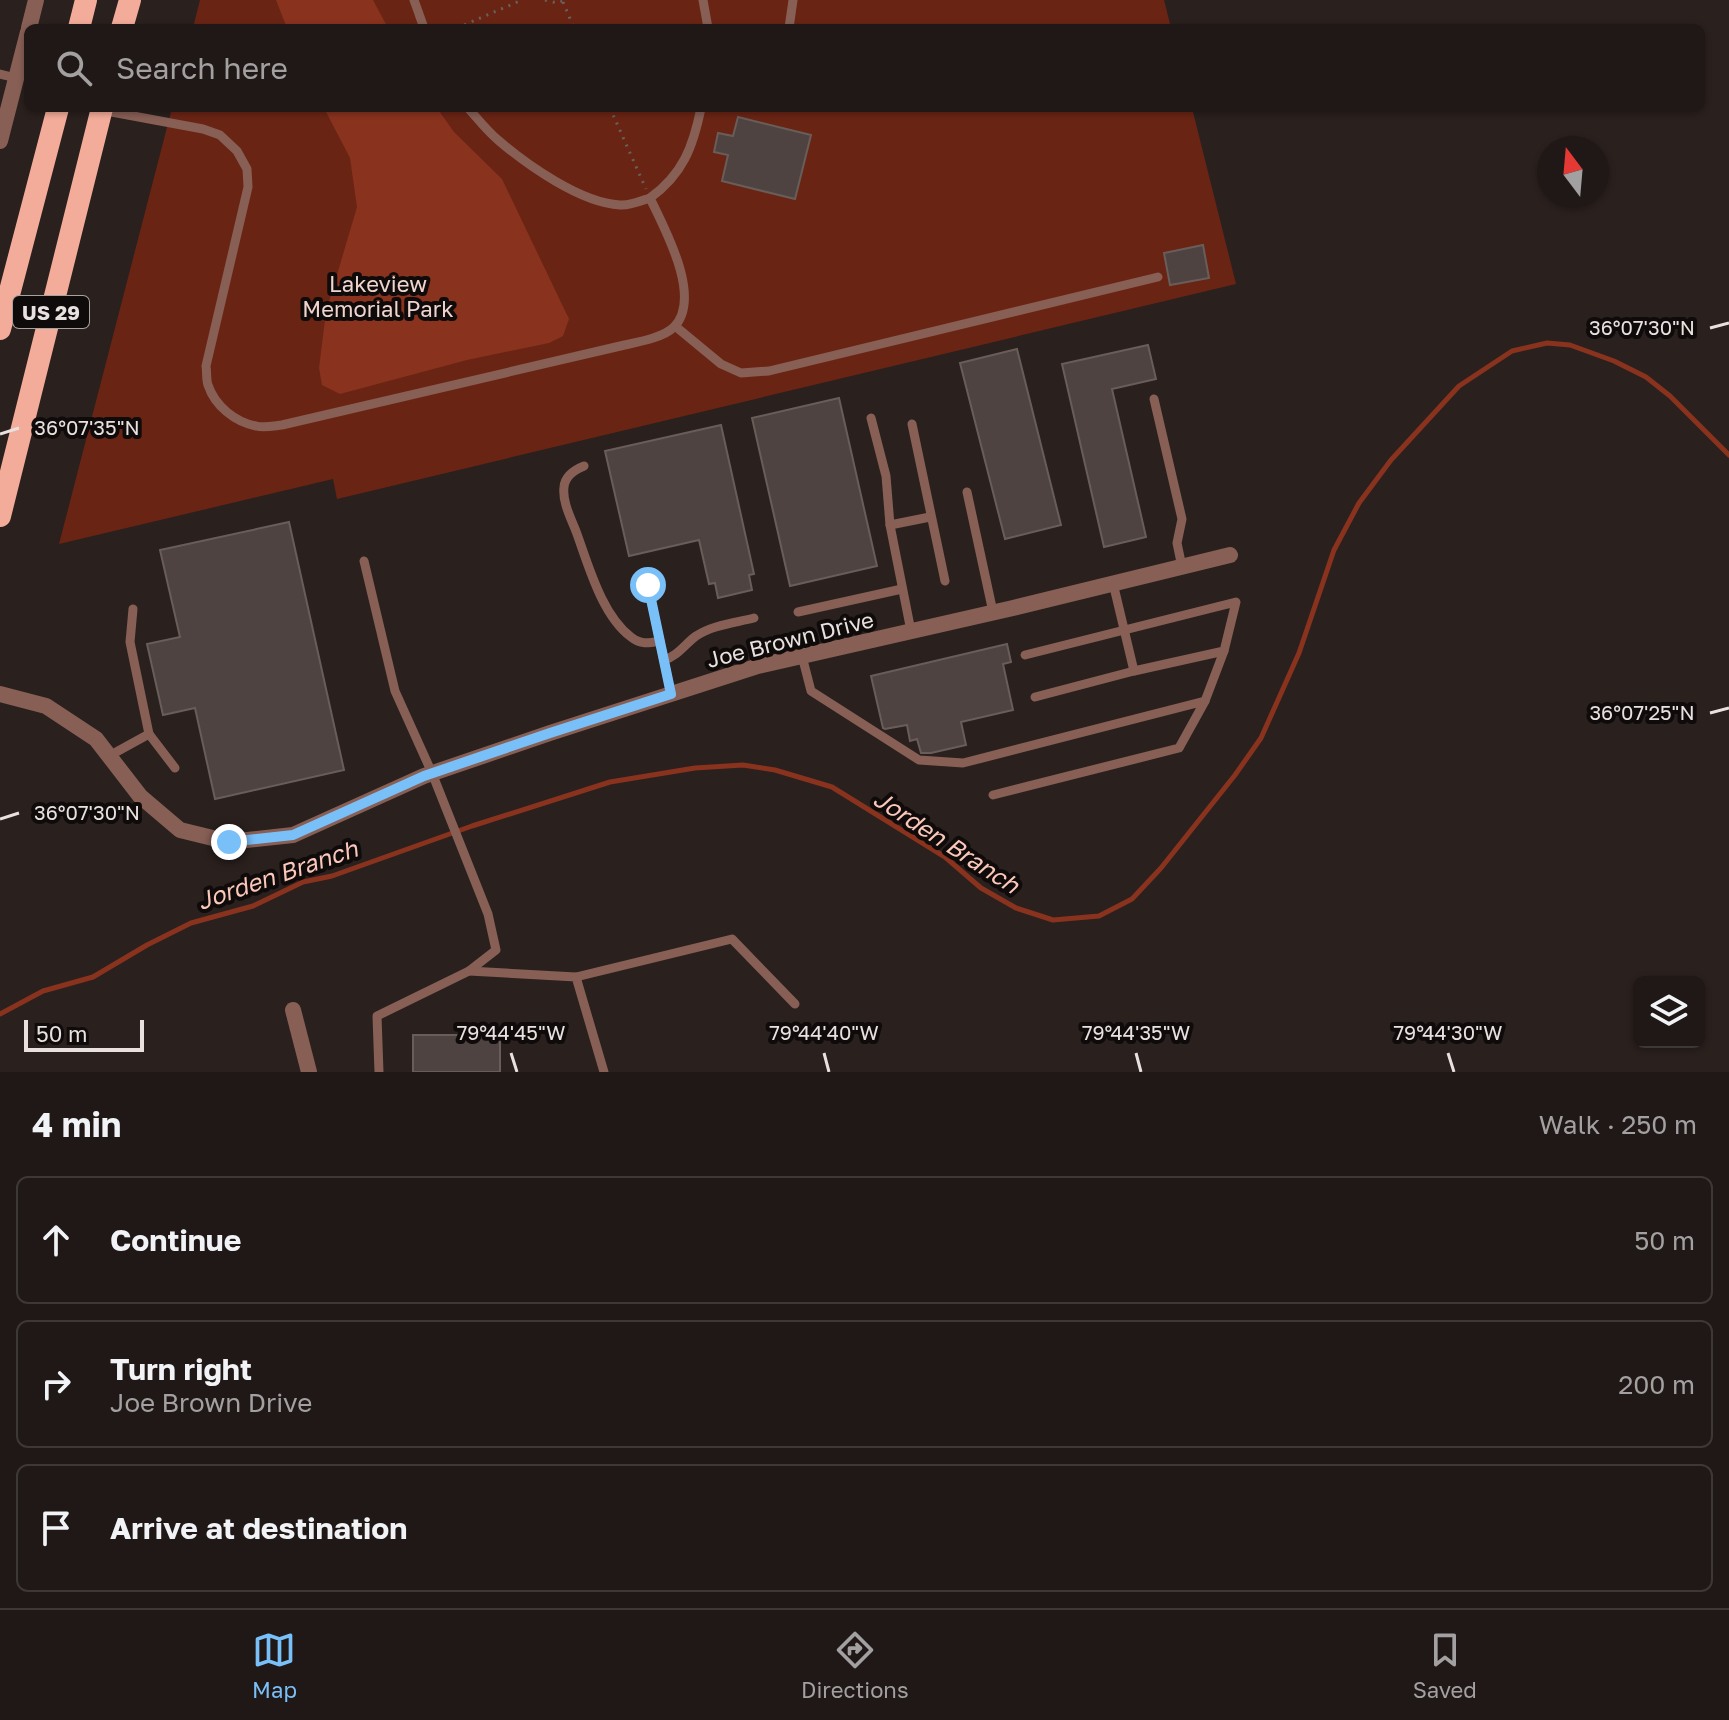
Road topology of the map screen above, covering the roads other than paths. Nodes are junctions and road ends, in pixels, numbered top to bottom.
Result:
1 (36, 0) edge
2 (86, 0) edge
3 (130, 0) edge
4 (414, 0) edge
5 (703, 0) edge
6 (793, 0) edge
7 (30, 24) edge
8 (80, 24) edge
9 (123, 24) edge
10 (423, 24) edge
11 (707, 24) edge
12 (790, 24) edge
13 (24, 39) edge
14 (8, 76) edge
15 (57, 112) edge
16 (101, 112) edge
17 (117, 112) edge
18 (472, 112) edge
19 (700, 112) edge
20 (0, 141) edge
21 (650, 198) junction
22 (1158, 277) dead end
23 (675, 326) junction
24 (0, 329) edge
25 (1154, 399) dead end
26 (871, 418) dead end
27 (912, 424) dead end
28 (584, 466) dead end
29 (967, 492) dead end
30 (0, 516) edge
31 (930, 517) junction
32 (890, 525) junction
33 (1230, 555) dead end
34 (364, 561) dead end
35 (1182, 567) junction
36 (945, 581) dead end
37 (1113, 583) junction
38 (648, 585) dead end
39 (902, 589) junction
40 (133, 609) dead end
41 (798, 612) dead end
42 (993, 612) junction
43 (754, 618) dead end
44 (1124, 630) junction
45 (911, 631) junction
46 (660, 641) junction
47 (1224, 651) junction
48 (1025, 655) dead end
49 (802, 656) junction
50 (664, 660) junction
51 (1134, 671) junction
52 (0, 694) edge
53 (671, 694) junction
54 (1035, 697) dead end
55 (1205, 701) junction
56 (149, 734) junction
57 (109, 756) junction
58 (175, 768) dead end
59 (432, 773) junction
60 (993, 795) dead end
61 (469, 971) junction
62 (576, 977) junction
63 (795, 1004) dead end
64 (293, 1010) dead end
65 (309, 1072) edge
66 (379, 1072) edge
67 (604, 1072) edge

1 - 7 street
2 - 8 highway
3 - 9 highway
4 - 10 lane
5 - 11 lane
6 - 12 lane
13 - 14 street
14 - 20 street
15 - 24 highway, US 29
16 - 30 highway, US 29
17 - 23 lane
18 - 21 lane
19 - 21 lane
21 - 23 lane
22 - 23 lane
25 - 35 lane
26 - 32 lane
27 - 31 lane
28 - 46 lane
29 - 42 lane
31 - 32 lane
31 - 36 lane
32 - 39 lane
33 - 35 street, Joe Brown Drive
34 - 59 lane
35 - 37 street, Joe Brown Drive
37 - 42 street, Joe Brown Drive
37 - 44 lane
38 - 46 lane
39 - 41 lane
39 - 45 lane
40 - 56 lane
42 - 45 street, Joe Brown Drive
43 - 50 lane
44 - 47 lane
44 - 48 lane
44 - 51 lane
45 - 49 street, Joe Brown Drive
46 - 50 lane
47 - 51 lane
47 - 55 lane
49 - 53 street, Joe Brown Drive
49 - 55 lane
50 - 53 lane
51 - 54 lane
52 - 57 street, Joe Brown Drive
53 - 59 street, Joe Brown Drive
55 - 60 lane
56 - 57 lane
56 - 58 lane
57 - 59 street, Joe Brown Drive
59 - 61 lane
61 - 62 lane
61 - 66 lane
62 - 63 lane
62 - 67 lane
64 - 65 street

